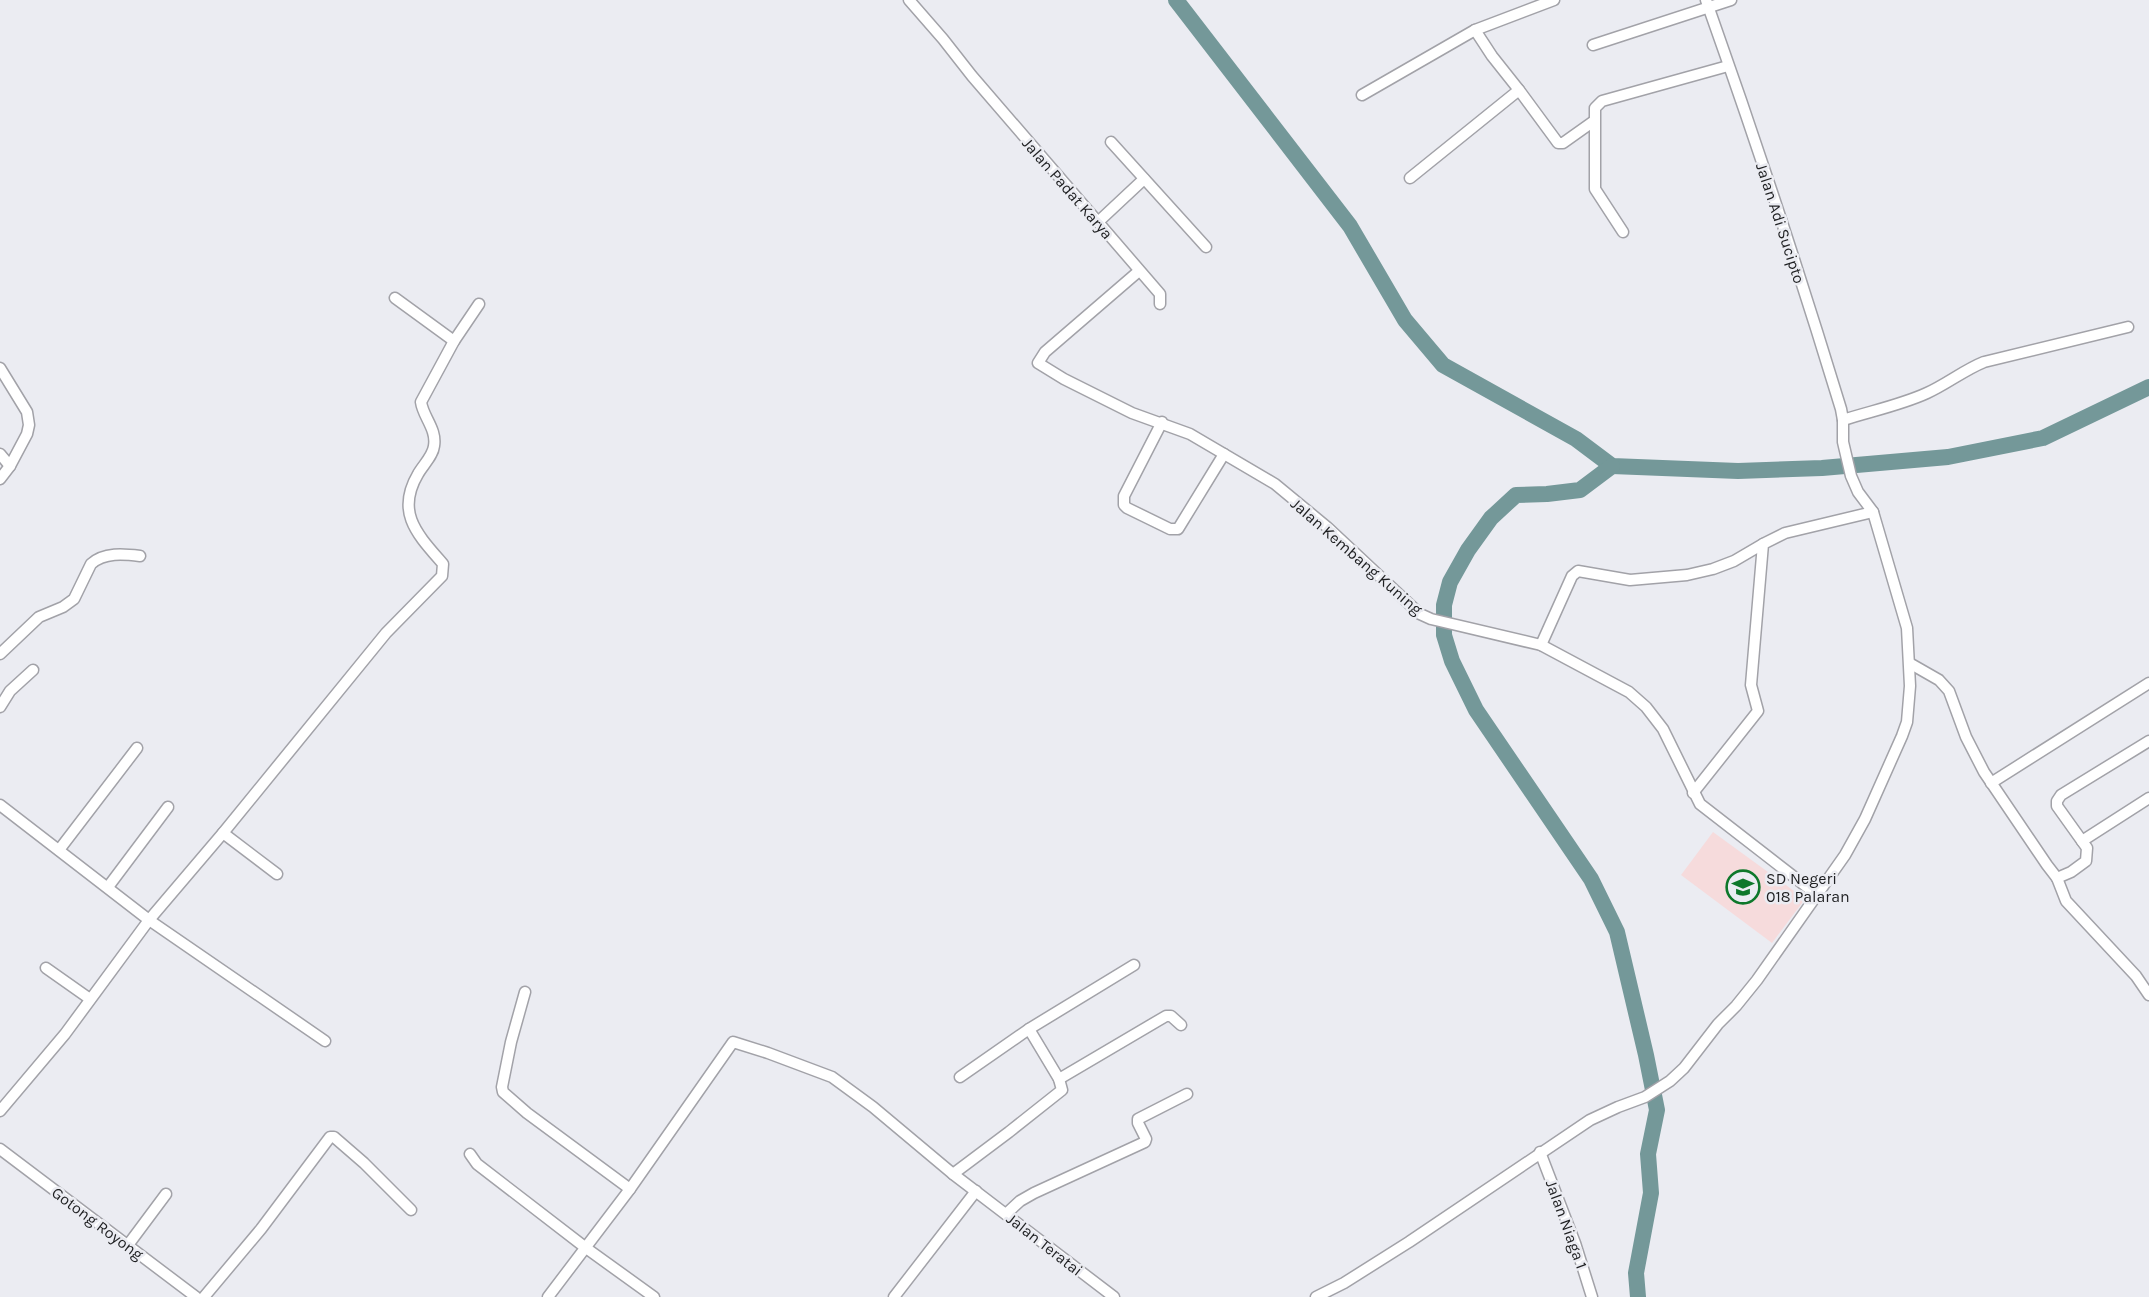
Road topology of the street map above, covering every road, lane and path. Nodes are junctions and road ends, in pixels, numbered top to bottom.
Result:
1 (909, 0) edge
2 (1554, 0) edge
3 (1731, 0) edge
4 (1707, 4) edge
5 (1475, 30) junction
6 (1593, 45) dead end
7 (1728, 66) junction
8 (1519, 90) junction
9 (1362, 95) dead end
10 (1594, 121) junction
11 (1111, 142) dead end
12 (1410, 178) dead end
13 (1144, 179) junction
14 (1098, 222) junction
15 (1623, 232) dead end
16 (1206, 247) dead end
17 (1139, 271) junction
18 (395, 298) dead end
19 (479, 304) dead end
20 (1160, 304) dead end
21 (2128, 327) dead end
22 (453, 341) junction
23 (0, 368) edge
24 (1843, 420) junction
25 (1162, 422) junction
26 (0, 454) edge
27 (1224, 454) junction
28 (10, 466) junction
29 (0, 480) edge
30 (1873, 512) junction
31 (1763, 544) junction
32 (140, 556) dead end
33 (1541, 645) junction
34 (0, 654) edge
35 (1911, 664) junction
36 (33, 670) dead end
37 (2149, 683) edge
38 (0, 707) edge
39 (2149, 741) edge
40 (137, 748) dead end
41 (1991, 783) junction
42 (1693, 793) junction
43 (2149, 798) edge
44 (0, 805) edge
45 (168, 807) dead end
46 (224, 833) junction
47 (2082, 841) junction
48 (58, 850) junction
49 (277, 874) dead end
50 (2057, 878) junction
51 (108, 887) junction
52 (1816, 894) junction
53 (149, 920) junction
54 (1134, 965) dead end
55 (46, 968) dead end
56 (525, 992) dead end
57 (2149, 995) edge
58 (90, 999) junction
59 (1181, 1025) dead end
60 (1029, 1029) junction
61 (325, 1041) dead end
62 (960, 1077) dead end
63 (1059, 1079) junction
64 (1187, 1094) dead end
65 (0, 1112) edge
66 (0, 1149) edge
67 (1540, 1152) junction
68 (470, 1155) dead end
69 (953, 1174) junction
70 (630, 1189) junction
71 (976, 1191) junction
72 (166, 1194) dead end
73 (411, 1210) dead end
74 (1006, 1214) junction
75 (128, 1245) junction
76 (586, 1248) junction
77 (196, 1297) edge
78 (204, 1297) edge
79 (548, 1297) edge
80 (654, 1297) edge
81 (894, 1297) edge
82 (1114, 1297) edge
83 (1316, 1297) edge
84 (1592, 1297) edge

1 - 14 street, Jalan Padat Karya
2 - 5 street
3 - 4 street
4 - 6 street
4 - 7 street, Jalan Adi Sucipto
5 - 8 street
5 - 9 street
7 - 10 street
7 - 24 street, Jalan Adi Sucipto
8 - 10 street
8 - 12 street
10 - 15 street
11 - 13 street
13 - 14 street
13 - 16 street
14 - 17 street, Jalan Padat Karya
17 - 20 street, Jalan Padat Karya
17 - 25 street, Jalan Kembang Kuning
18 - 22 street
19 - 22 street
21 - 24 street
22 - 46 street
23 - 28 street
24 - 30 street, Jalan Adi Sucipto
25 - 27 street, Jalan Kembang Kuning
25 - 27 street
26 - 28 street
27 - 33 street, Jalan Kembang Kuning
28 - 29 street
30 - 31 street
30 - 35 street, Jalan Adi Sucipto
31 - 33 street
31 - 42 street
32 - 34 street
33 - 42 street, Jalan Kembang Kuning
35 - 41 street
35 - 52 street, Jalan Adi Sucipto
36 - 38 street
37 - 41 street
39 - 47 street
40 - 48 street
41 - 50 street
42 - 52 street, Jalan Kembang Kuning
43 - 47 street
44 - 48 street
45 - 51 street
46 - 49 street
46 - 53 street
47 - 50 street
48 - 51 street
50 - 57 street
51 - 53 street
52 - 67 street, Jalan Adi Sucipto
53 - 58 street
53 - 61 street
54 - 60 street
55 - 58 street
56 - 70 street
58 - 65 street
59 - 63 street
60 - 62 street
60 - 63 street
63 - 69 street
64 - 74 street
66 - 75 street, Gotong Royong
67 - 83 street, Jalan Adi Sucipto
67 - 84 street, Jalan Niaga 1
68 - 76 street
69 - 70 street, Jalan Teratai
69 - 71 street, Jalan Teratai
70 - 76 street
71 - 74 street, Jalan Teratai
71 - 81 street
72 - 75 street
73 - 78 street
74 - 82 street, Jalan Teratai
75 - 77 street, Gotong Royong
76 - 79 street
76 - 80 street

